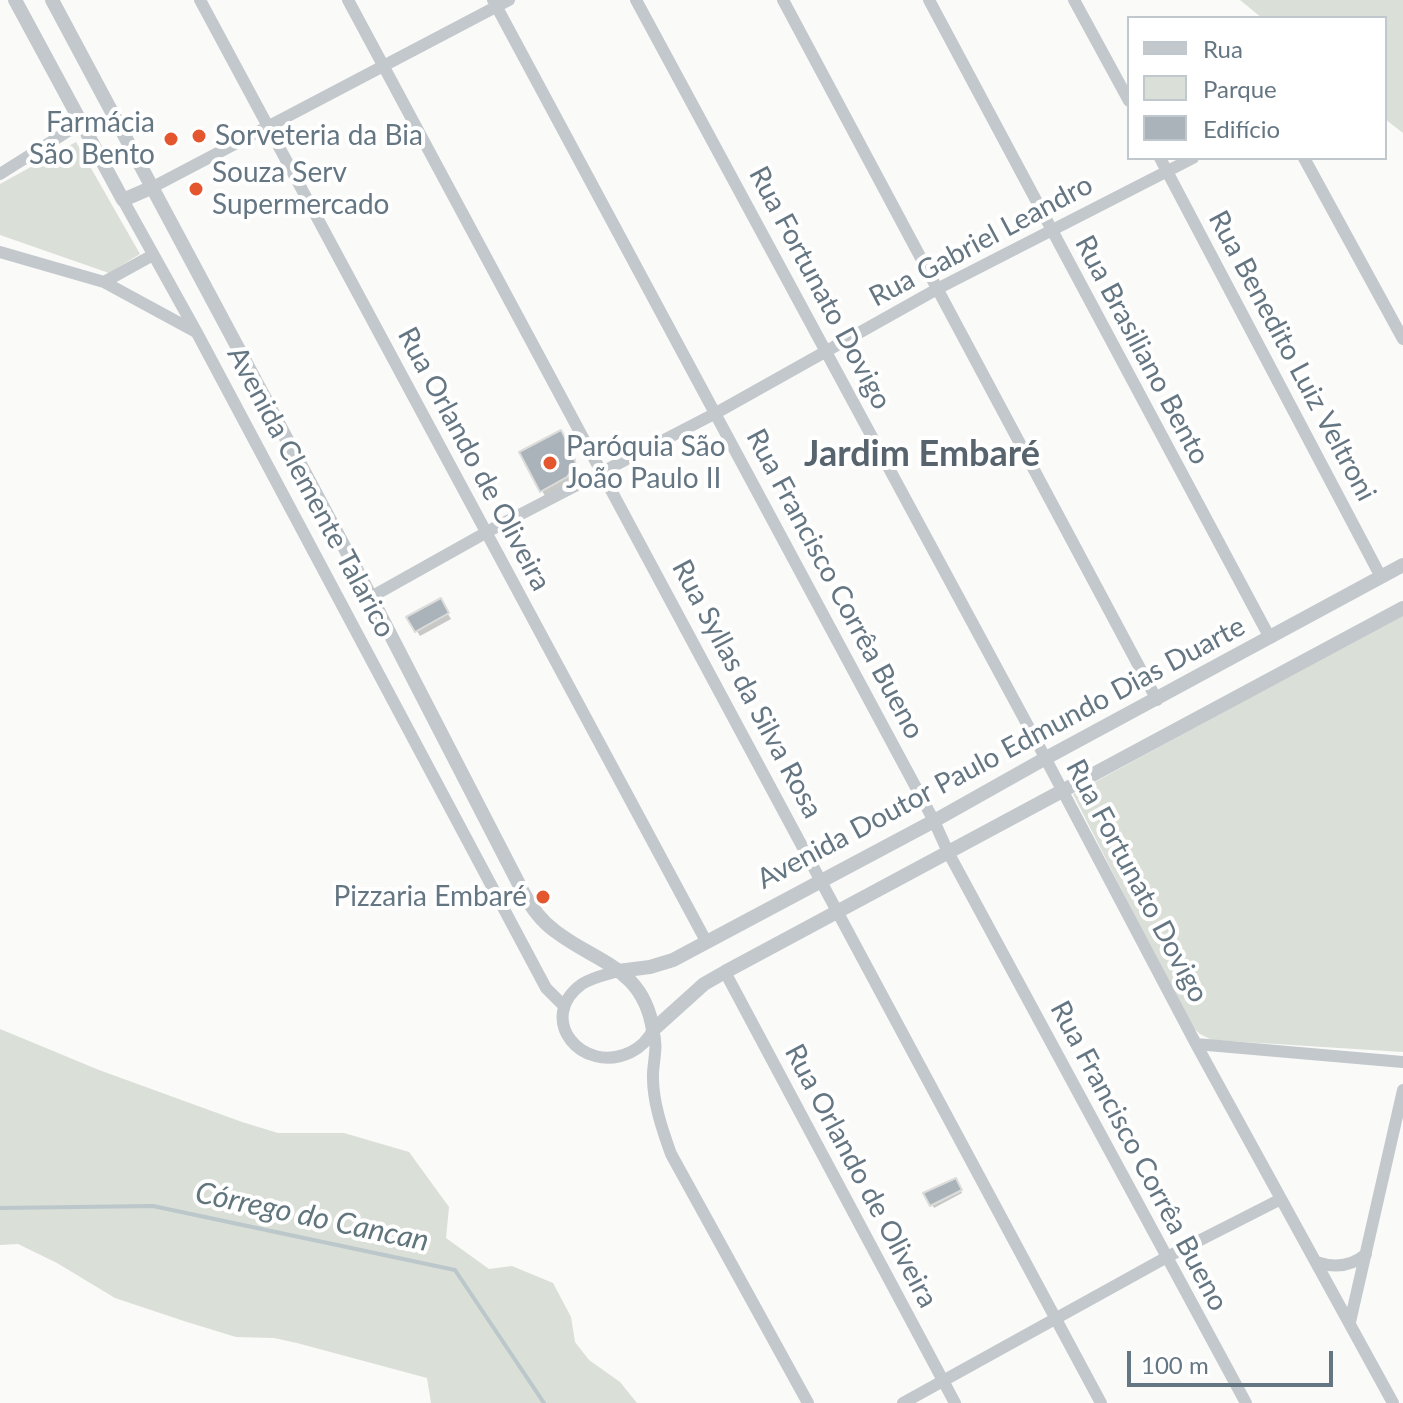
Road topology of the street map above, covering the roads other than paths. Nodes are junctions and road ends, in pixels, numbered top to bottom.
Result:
1 (15, 0) edge
2 (52, 0) edge
3 (200, 0) edge
4 (348, 0) edge
5 (509, 0) edge
6 (636, 0) edge
7 (783, 0) edge
8 (929, 0) edge
9 (1074, 0) edge
10 (495, 4) edge
11 (385, 67) junction
12 (1127, 97) edge
13 (81, 123) junction
14 (268, 128) junction
15 (1161, 160) edge
16 (1189, 160) edge
17 (1305, 160) edge
18 (1168, 172) junction
19 (0, 174) edge
20 (153, 187) junction
21 (123, 200) junction
22 (1050, 230) junction
23 (0, 252) edge
24 (153, 255) junction
25 (104, 282) junction
26 (939, 288) junction
27 (197, 333) junction
28 (1403, 339) edge
29 (827, 350) junction
30 (716, 413) junction
31 (603, 471) junction
32 (486, 532) junction
33 (1403, 565) edge
34 (1381, 577) junction
35 (371, 597) junction
36 (1403, 608) edge
37 (1270, 638) junction
38 (1157, 700) junction
39 (1046, 758) junction
40 (1062, 793) junction
41 (934, 821) junction
42 (948, 852) junction
43 (822, 881) junction
44 (837, 910) junction
45 (706, 941) junction
46 (618, 971) junction
47 (725, 972) junction
48 (564, 1006) junction
49 (653, 1030) junction
50 (1196, 1044) junction
51 (1403, 1062) edge
52 (1403, 1090) edge
53 (1281, 1199) junction
54 (1366, 1254) junction
55 (1167, 1257) junction
56 (1316, 1262) junction
57 (1056, 1320) junction
58 (1350, 1322) junction
59 (944, 1382) junction
60 (808, 1403) edge
61 (903, 1403) edge
62 (955, 1403) edge
63 (1101, 1403) edge
64 (1246, 1403) edge
65 (1393, 1403) edge

1 - 13 street, Avenida Clemente Talarico
2 - 20 street, Avenida Clemente Talarico
3 - 14 street, Rua Orlando de Oliveira
4 - 11 street, Rua Syllas da Silva Rosa
5 - 10 street
6 - 29 street, Rua Fortunato Dovigo
7 - 26 street
8 - 22 street, Rua Brasiliano Bento
9 - 12 street
10 - 11 street
10 - 30 street, Rua Francisco Corrêa Bueno
11 - 14 street
11 - 31 street, Rua Syllas da Silva Rosa
13 - 19 street
13 - 21 street, Avenida Clemente Talarico
14 - 20 street
14 - 32 street, Rua Orlando de Oliveira
15 - 18 street, Rua Benedito Luiz Veltroni
16 - 18 street, Rua Gabriel Leandro
17 - 28 street
18 - 22 street, Rua Gabriel Leandro
18 - 34 street, Rua Benedito Luiz Veltroni
20 - 21 street
20 - 35 street, Avenida Clemente Talarico
21 - 24 street, Avenida Clemente Talarico
22 - 26 street, Rua Gabriel Leandro
22 - 37 street, Rua Brasiliano Bento
23 - 25 street
24 - 25 street
24 - 27 street, Avenida Clemente Talarico
25 - 27 street
26 - 29 street, Rua Gabriel Leandro
26 - 38 street
27 - 48 street, Avenida Clemente Talarico
29 - 30 street, Rua Gabriel Leandro
29 - 39 street, Rua Fortunato Dovigo
30 - 31 street, Rua Gabriel Leandro
30 - 41 street, Rua Francisco Corrêa Bueno
31 - 32 street, Rua Gabriel Leandro
31 - 43 street, Rua Syllas da Silva Rosa
32 - 35 street, Rua Gabriel Leandro
32 - 45 street, Rua Orlando de Oliveira
33 - 34 street, Avenida Doutor Paulo Edmundo Dias Duarte
34 - 37 street, Avenida Doutor Paulo Edmundo Dias Duarte
35 - 46 street, Avenida Clemente Talarico
36 - 40 street
37 - 38 street, Avenida Doutor Paulo Edmundo Dias Duarte
38 - 39 street, Avenida Doutor Paulo Edmundo Dias Duarte
39 - 40 street, Rua Fortunato Dovigo
39 - 41 street, Avenida Doutor Paulo Edmundo Dias Duarte
40 - 42 street
40 - 50 street, Rua Fortunato Dovigo
41 - 42 street, Rua Francisco Corrêa Bueno
41 - 43 street, Avenida Doutor Paulo Edmundo Dias Duarte
42 - 44 street
42 - 55 street, Rua Francisco Corrêa Bueno
43 - 44 street, Rua Syllas da Silva Rosa
43 - 45 street, Avenida Doutor Paulo Edmundo Dias Duarte
44 - 47 street
44 - 57 street, Rua Syllas da Silva Rosa
45 - 46 street, Avenida Doutor Paulo Edmundo Dias Duarte
46 - 48 street
46 - 49 street, Avenida Clemente Talarico
47 - 49 street
47 - 59 street, Rua Orlando de Oliveira
48 - 49 street, Avenida Clemente Talarico
49 - 60 street, Avenida Clemente Talarico
50 - 51 street
50 - 53 street, Rua Fortunato Dovigo
52 - 54 street
53 - 55 street
53 - 56 street, Rua Fortunato Dovigo
54 - 56 street
54 - 58 street
55 - 57 street
55 - 64 street, Rua Francisco Corrêa Bueno
56 - 58 street, Rua Fortunato Dovigo
57 - 59 street
57 - 63 street, Rua Syllas da Silva Rosa
58 - 65 street, Rua Fortunato Dovigo
59 - 61 street
59 - 62 street, Rua Orlando de Oliveira

